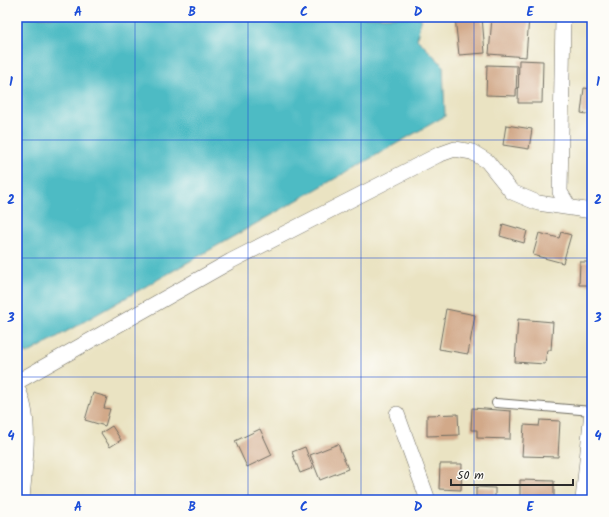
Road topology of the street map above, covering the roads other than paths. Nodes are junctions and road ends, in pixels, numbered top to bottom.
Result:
1 (563, 17) edge
2 (569, 207) junction
3 (592, 211) edge
4 (17, 382) edge
5 (17, 388) edge
6 (496, 403) dead end
7 (592, 411) edge
8 (397, 414) dead end
9 (22, 500) edge
10 (428, 500) edge
11 (583, 500) edge

1 - 2 street
2 - 3 street
2 - 4 street
5 - 9 street
6 - 7 lane
7 - 11 street
8 - 10 street

